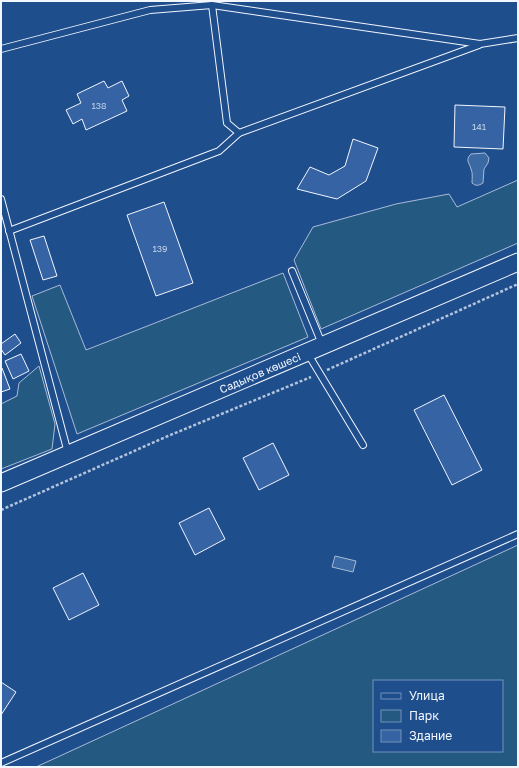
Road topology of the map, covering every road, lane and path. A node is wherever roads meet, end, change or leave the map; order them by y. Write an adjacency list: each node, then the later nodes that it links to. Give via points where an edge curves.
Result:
1 (212, 5): 3 (lane); 4 (lane, via 150,10); 5 (lane, via 227,123)
2 (518, 38): 3 (lane)
3 (480, 44): 5 (lane)
4 (1, 49)
5 (239, 133): 7 (lane, via 220,151)
6 (1, 199): 7 (lane)
7 (9, 231): 14 (lane)
8 (518, 262): 11 (street, Садықов көшесі)
9 (292, 271): 11 (lane)
10 (518, 284): 12 (path)
11 (315, 349): 12 (lane); 14 (street, Садықов көшесі)
12 (320, 373): 13 (lane); 16 (path, via 168,436)
13 (363, 446)
14 (68, 455): 15 (street, Садықов көшесі)
15 (1, 483)
16 (1, 510)
17 (518, 534): 18 (lane)
18 (1, 762)

